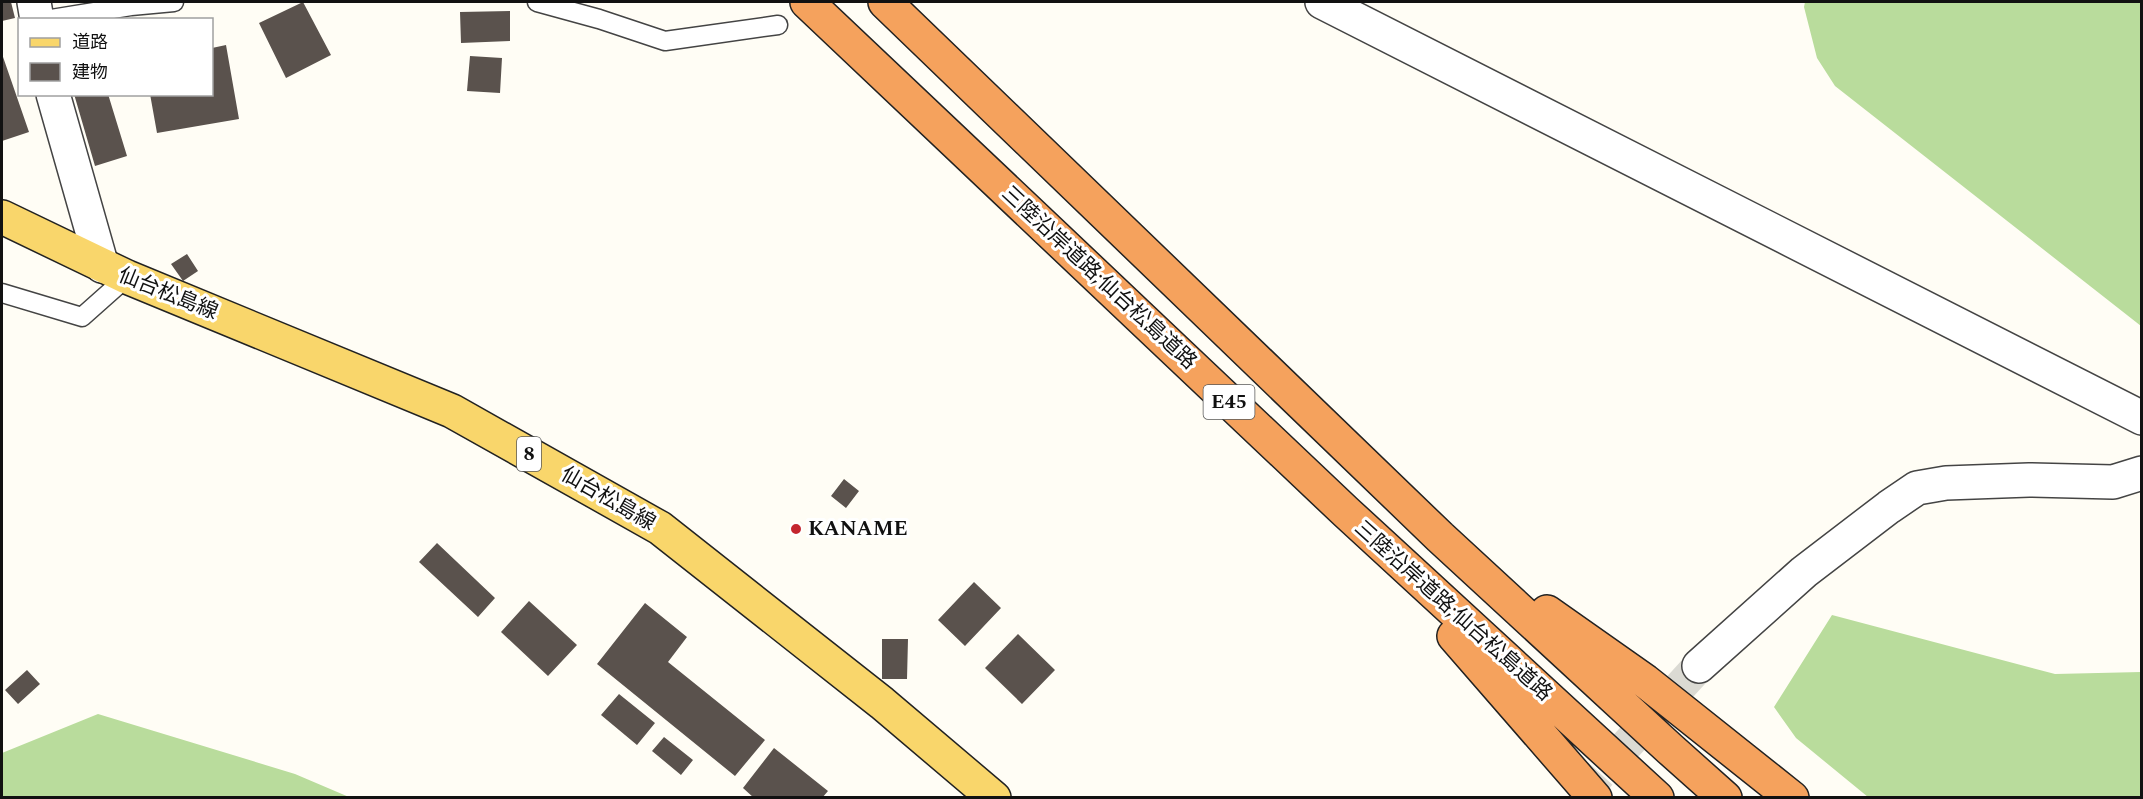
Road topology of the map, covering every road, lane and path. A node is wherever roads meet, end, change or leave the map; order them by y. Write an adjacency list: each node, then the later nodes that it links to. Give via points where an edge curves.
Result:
1 (34, 2): 7 (street)
2 (174, 2): 8 (lane)
3 (537, 2): 9 (lane, via 665,41)
4 (807, 2): 16 (highway, 三陸沿岸道路;仙台松島道路 / E45)
5 (885, 2): 17 (highway, E45)
6 (1322, 2): 14 (street)
7 (37, 18)
8 (57, 18)
9 (778, 25)
10 (54, 96): 12 (street)
11 (2, 217): 12 (main road, 仙台松島線 / 8)
12 (115, 272): 13 (lane, via 82,317); 19 (main road, 仙台松島線 / 8, via 452,411 660,528 882,703)
13 (2, 293)
14 (2142, 418)
15 (2142, 473): 18 (street, via 2113,482 2029,480 1917,488 1804,572)
16 (1346, 512): 20 (highway); 21 (highway, 三陸沿岸道路;仙台松島道路 / E45)
17 (1440, 537): 22 (highway, E45); 23 (highway, via 1645,681)
18 (1700, 666)
19 (994, 798)
20 (1595, 798)
21 (1657, 798)
22 (1725, 798)
23 (1792, 798)

